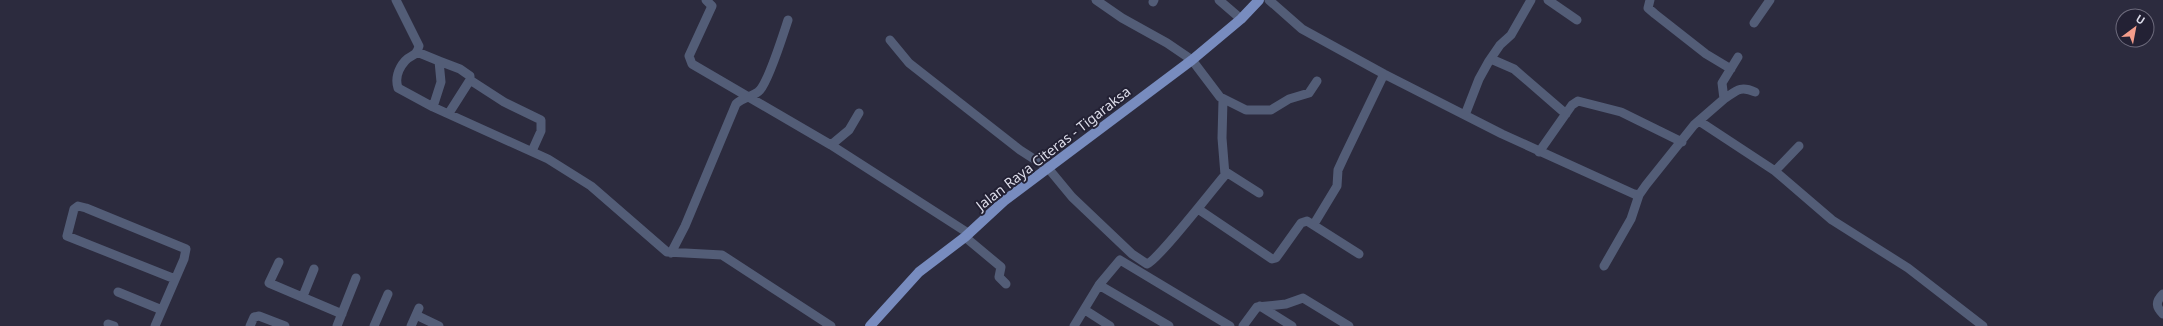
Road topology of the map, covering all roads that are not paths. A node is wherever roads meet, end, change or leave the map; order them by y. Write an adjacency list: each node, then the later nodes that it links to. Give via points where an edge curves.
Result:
1 (396, 0): 16 (street, via 419,46)
2 (706, 0): 26 (street, via 712,4 712,9 689,56 690,61 694,66)
3 (1096, 0): 19 (street)
4 (1219, 0): 11 (street)
5 (1259, 0): 11 (main road, Jalan Raya Citeras - Tigaraksa)
6 (1269, 0): 22 (street, via 1302,29)
7 (1531, 0): 18 (street, via 1511,35 1500,45)
8 (1548, 0): 13 (street)
9 (1650, 0): 21 (street, via 1648,8 1655,14 1706,54)
10 (1770, 0): 14 (street)
11 (1241, 19): 19 (main road, Jalan Raya Citeras - Tigaraksa)
12 (788, 20): 26 (street, via 764,86 754,95)
13 (1577, 20)
14 (1754, 23)
15 (890, 40): 40 (street, via 908,63 1020,150)
16 (417, 52): 20 (street); 29 (street, via 405,61 397,75 396,83 398,88)
17 (1738, 57): 21 (street)
18 (1491, 59): 32 (street, via 1514,69); 33 (street, via 1479,79)
19 (1192, 60): 28 (street); 40 (main road, Jalan Raya Citeras - Tigaraksa)
20 (439, 61): 23 (street, via 468,73); 29 (street, via 441,82)
21 (1731, 68): 27 (street, via 1722,83)
22 (1384, 74): 33 (street); 46 (street, via 1338,170 1337,186)
23 (470, 80): 30 (street); 38 (street, via 504,102 541,120 541,131)
24 (1317, 81): 28 (street, via 1309,93 1289,99 1271,110 1246,110)
25 (1755, 92): 27 (street, via 1741,88)
26 (747, 97): 36 (street); 48 (street, via 736,104 685,226)
27 (1724, 99): 34 (street)
28 (1223, 100): 42 (street, via 1222,138)
29 (433, 107): 30 (street)
30 (449, 112): 38 (street)
31 (859, 113): 36 (street, via 849,130)
32 (1566, 114): 35 (street, via 1578,101 1592,104 1621,112); 39 (street)
33 (1465, 115): 39 (street)
34 (1698, 121): 35 (street); 41 (street)
35 (1682, 142): 44 (street)
36 (831, 146): 47 (street)
37 (1799, 146): 41 (street)
38 (532, 151): 48 (street, via 591,186)
39 (1538, 152): 44 (street)
40 (1048, 168): 45 (street, via 1072,197 1144,263 1150,263); 47 (main road, Jalan Raya Citeras - Tigaraksa, via 1004,201)
41 (1774, 171): 82 (street, via 1832,220 1908,268)
42 (1226, 172): 43 (street); 45 (street)
43 (1259, 193)
44 (1639, 195): 51 (street, via 1631,219)
45 (1198, 209): 46 (street, via 1272,260 1301,223 1307,221)
46 (1314, 224): 49 (street)
47 (967, 235): 55 (street, via 1001,267 999,277); 74 (main road, Jalan Raya Citeras - Tigaraksa, via 919,272)
48 (670, 253): 73 (street, via 722,255)
49 (1359, 254)
50 (279, 262): 60 (street, via 269,283)
51 (1604, 266)
52 (314, 269): 60 (street)
53 (356, 278): 64 (street)
54 (175, 279): 54 (street, via 67,236 75,207 93,210 186,248); 62 (street)
55 (1006, 284)
56 (1099, 285): 63 (street); 77 (street); 78 (street, via 1120,260)
57 (118, 292): 62 (street)
58 (388, 294): 70 (street)
59 (2163, 294): 65 (street, via 2156,303)
60 (303, 296): 64 (street)
61 (1260, 306): 79 (street, via 1251,313); 80 (street); 81 (street, via 1286,304 1303,298)
62 (162, 310): 66 (street)
63 (1085, 310): 75 (street); 76 (street)
64 (342, 314): 69 (street)
65 (2163, 314)
66 (155, 326)
67 (250, 326): 68 (street, via 254,317 259,316)
68 (285, 326)
69 (337, 326)
70 (374, 326)
71 (411, 326): 72 (street, via 417,312)
72 (439, 326)
73 (831, 326)
74 (870, 326)
75 (1074, 326)
76 (1110, 326)
77 (1169, 326)
78 (1230, 326)
79 (1243, 326)
80 (1292, 326)
81 (1349, 326)
82 (1983, 326)

